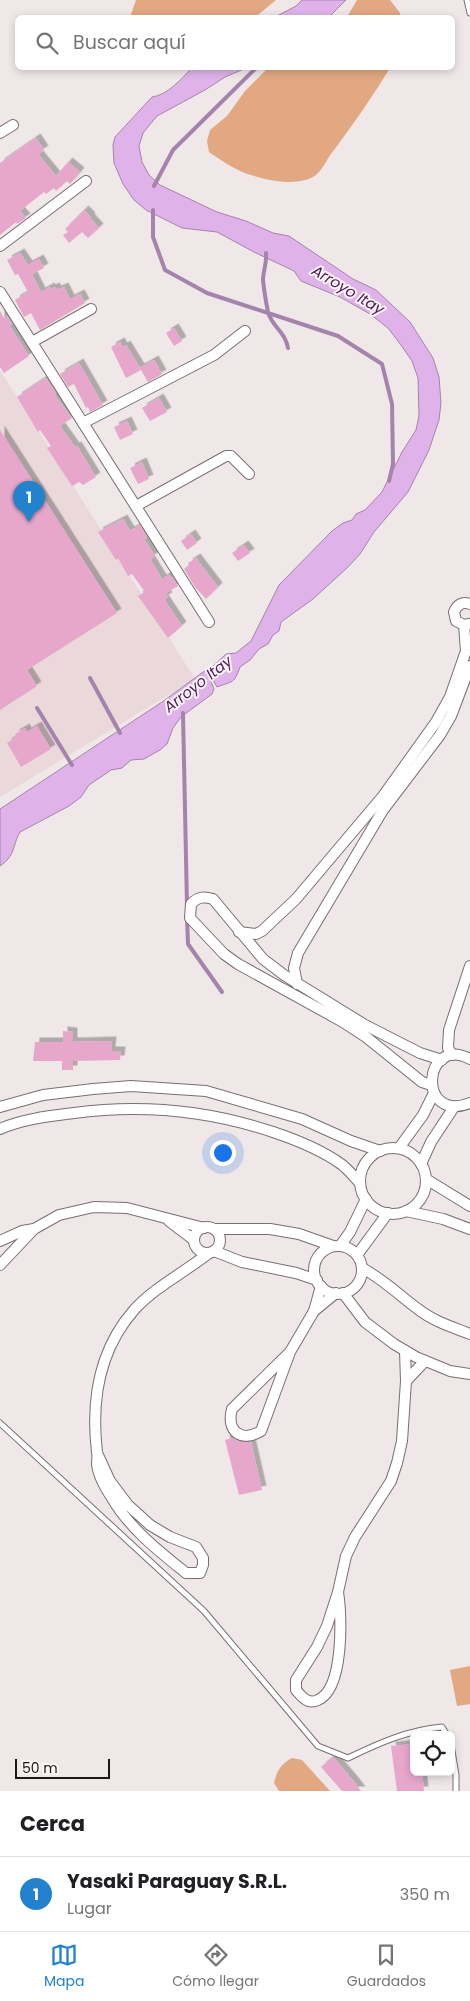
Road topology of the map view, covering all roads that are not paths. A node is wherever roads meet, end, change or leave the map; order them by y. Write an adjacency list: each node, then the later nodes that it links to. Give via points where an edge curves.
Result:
1 (467, 0): 2 (lane)
2 (470, 13)
3 (13, 124): 4 (street)
4 (0, 133)
5 (86, 181): 6 (street)
6 (0, 246)
7 (0, 292): 10 (street)
8 (91, 309): 10 (street)
9 (245, 331): 11 (street, via 214,355)
10 (32, 342): 11 (street)
11 (83, 423): 13 (street)
12 (249, 474): 13 (street, via 231,456 226,456)
13 (136, 506): 15 (street)
14 (470, 604): 16 (street, via 459,604 454,612 456,621)
15 (209, 622)
16 (467, 625): 18 (street, via 466,651 450,697 431,730 383,796 296,899 262,931 256,934)
17 (470, 666): 20 (street, via 451,716 440,735 383,810 298,953 294,968)
18 (239, 932): 20 (street, via 264,959); 24 (street, via 213,899 197,898 191,904 190,918 224,954 252,973 343,1022)
19 (470, 966): 21 (street, via 449,1030 448,1048)
20 (297, 984): 23 (street, via 365,1025 420,1053)
21 (452, 1055): 22 (street); 23 (street)
22 (470, 1059)
23 (442, 1060): 24 (street, via 434,1069)
24 (432, 1089): 27 (street, via 439,1100); 29 (street, via 423,1115)
25 (470, 1104): 27 (street)
26 (0, 1107): 30 (street, via 43,1095 93,1088 131,1086 206,1091 295,1117)
27 (454, 1107): 31 (street)
28 (0, 1130): 33 (street, via 48,1116 95,1110 131,1108 203,1114 295,1140 342,1165)
29 (398, 1148): 30 (street); 31 (street, via 410,1153)
30 (380, 1151): 33 (street, via 367,1161)
31 (421, 1164): 32 (street)
32 (426, 1179): 35 (street); 36 (street, via 419,1201)
33 (360, 1183): 34 (street)
34 (366, 1199): 37 (street, via 376,1209); 44 (street, via 350,1232)
35 (470, 1206)
36 (406, 1211): 37 (street); 41 (street)
37 (388, 1213): 46 (street)
38 (164, 1218): 39 (street); 40 (street, via 127,1208 94,1207 59,1215); 43 (street)
39 (209, 1228): 43 (street, via 196,1233); 44 (street, via 270,1229); 45 (street, via 220,1238 218,1247)
40 (34, 1229): 42 (street); 47 (street)
41 (470, 1229)
42 (0, 1241)
43 (195, 1244): 45 (street, via 204,1253); 49 (street)
44 (336, 1246): 46 (street, via 352,1250); 50 (street, via 326,1249 317,1258 314,1271)
45 (212, 1252): 49 (street); 50 (street, via 296,1273)
46 (357, 1255): 48 (street)
47 (0, 1265)
48 (362, 1268): 51 (street, via 359,1281 350,1290); 53 (street, via 376,1275 419,1310 445,1325)
49 (188, 1270): 60 (street, via 157,1290 116,1334 97,1389 94,1415)
50 (319, 1283): 51 (street, via 330,1292); 52 (street)
51 (340, 1293): 52 (street); 54 (street, via 365,1322)
52 (314, 1311): 55 (street)
53 (470, 1334)
54 (405, 1351): 56 (street); 58 (street)
55 (290, 1352): 55 (street, via 232,1409 229,1418 236,1433 254,1436 261,1431)
56 (425, 1361): 57 (street, via 450,1371); 58 (street)
57 (470, 1374)
58 (406, 1381): 61 (street, via 398,1463 386,1490 349,1550)
59 (0, 1423): 64 (lane, via 204,1611 318,1746 348,1758 379,1742)
60 (98, 1455): 60 (street, via 97,1465 103,1481 133,1526 186,1574 200,1572 203,1558 196,1547 150,1525 128,1505 110,1481)
61 (338, 1592): 61 (street, via 317,1647 296,1680 296,1690 307,1701 315,1702 324,1697 331,1684 340,1649)
62 (417, 1731): 63 (lane, via 442,1727)
63 (444, 1731)
64 (410, 1733)
65 (455, 1768): 66 (lane)
66 (456, 1791)

